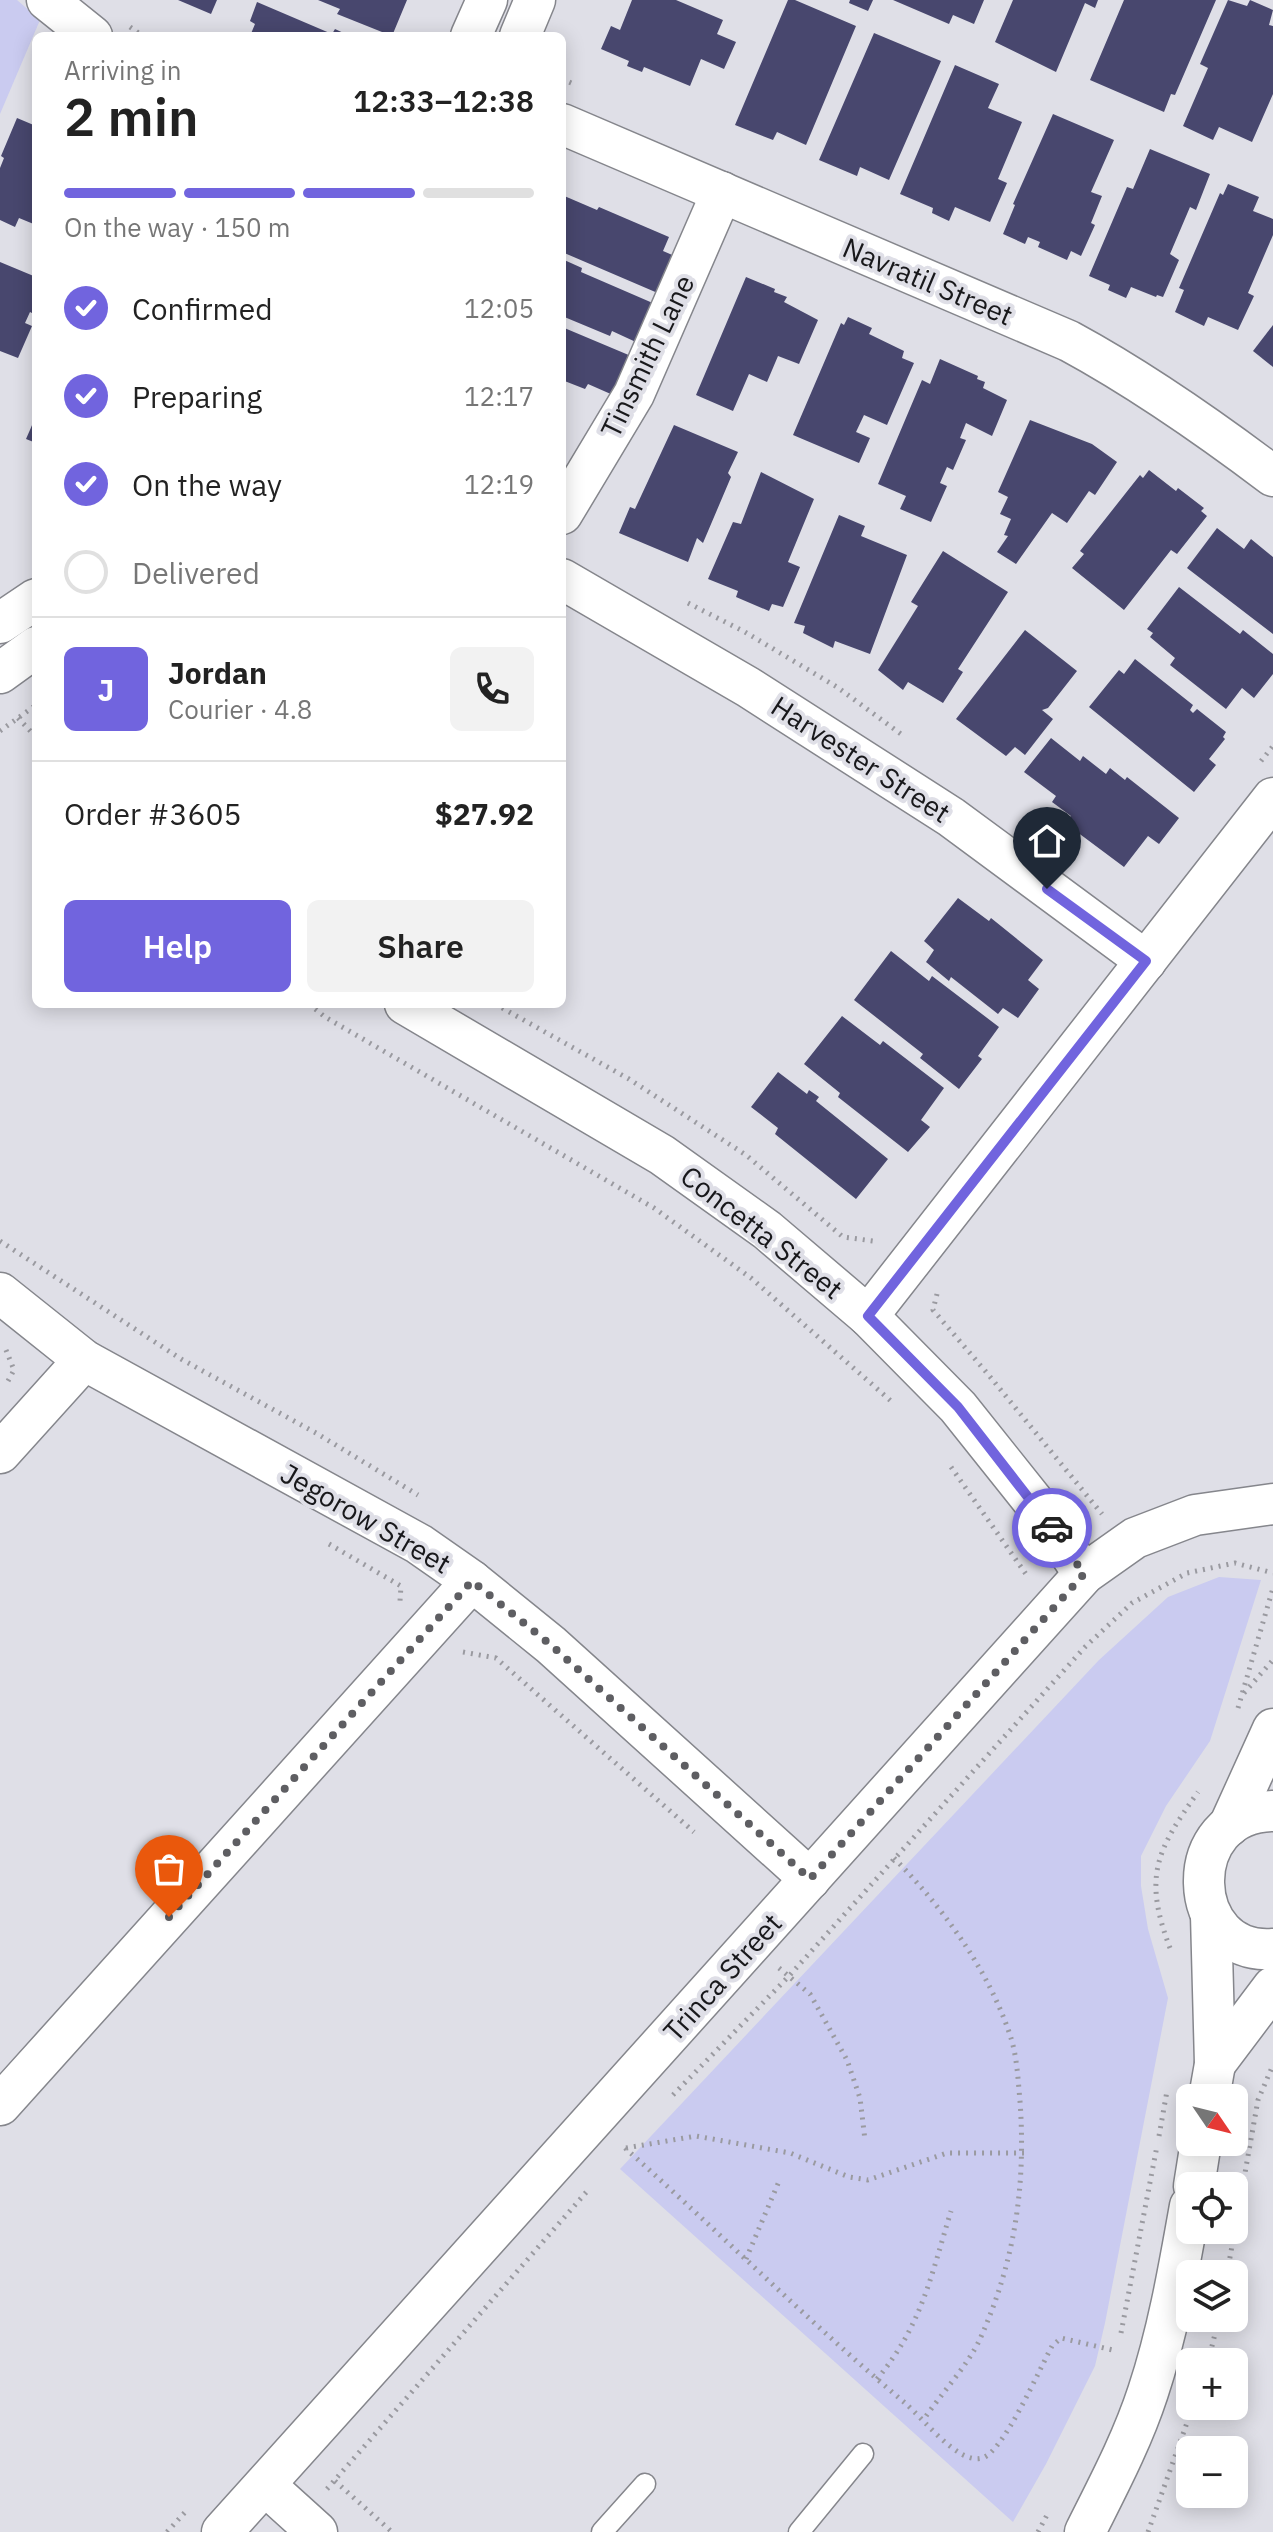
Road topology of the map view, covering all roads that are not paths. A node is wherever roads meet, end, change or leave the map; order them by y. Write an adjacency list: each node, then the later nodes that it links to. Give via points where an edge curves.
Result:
1 (47, 0): 4 (street)
2 (487, 0): 5 (street)
3 (535, 0): 6 (street)
4 (87, 32)
5 (473, 32)
6 (522, 32)
7 (566, 126): 8 (street, Navratil Street)
8 (722, 192): 9 (street, Navratil Street, via 1069,341 1206,426); 10 (street, Tinsmith Lane, via 634,394)
9 (1273, 476)
10 (566, 507)
11 (566, 581): 15 (street, Harvester Street, via 748,687 951,817)
12 (32, 602): 13 (street)
13 (0, 623)
14 (1273, 798): 15 (street)
15 (1146, 961): 18 (street)
16 (412, 1008): 18 (street, Concetta Street, via 662,1155 767,1230)
17 (0, 1293): 19 (street, Jegorow Street)
18 (868, 1316): 22 (street, Concetta Street, via 958,1407)
19 (84, 1360): 20 (street); 23 (street, Jegorow Street, via 419,1544)
20 (0, 1453)
21 (1273, 1504): 22 (street, Trinca Street, via 1195,1515 1135,1538)
22 (1084, 1574): 27 (street, Trinca Street)
23 (472, 1581): 27 (street, Jegorow Street, via 551,1645); 32 (street)
24 (1273, 1729): 26 (street)
25 (1273, 1811): 26 (street, via 1248,1815)
26 (1229, 1826): 28 (street, via 1206,1857 1202,1877)
27 (810, 1879): 36 (street, Trinca Street)
28 (1211, 1915): 29 (street, via 1244,1945); 31 (street)
29 (1273, 1949)
30 (1273, 1987): 31 (street)
31 (1212, 2081)
32 (0, 2105)
33 (1183, 2244): 41 (street, via 1149,2391)
34 (863, 2454): 40 (lane)
35 (645, 2484): 39 (lane)
36 (265, 2485): 37 (street); 38 (street, Trinca Street)
37 (310, 2525)
38 (222, 2532)
39 (602, 2532)
40 (799, 2532)
41 (1085, 2532)

